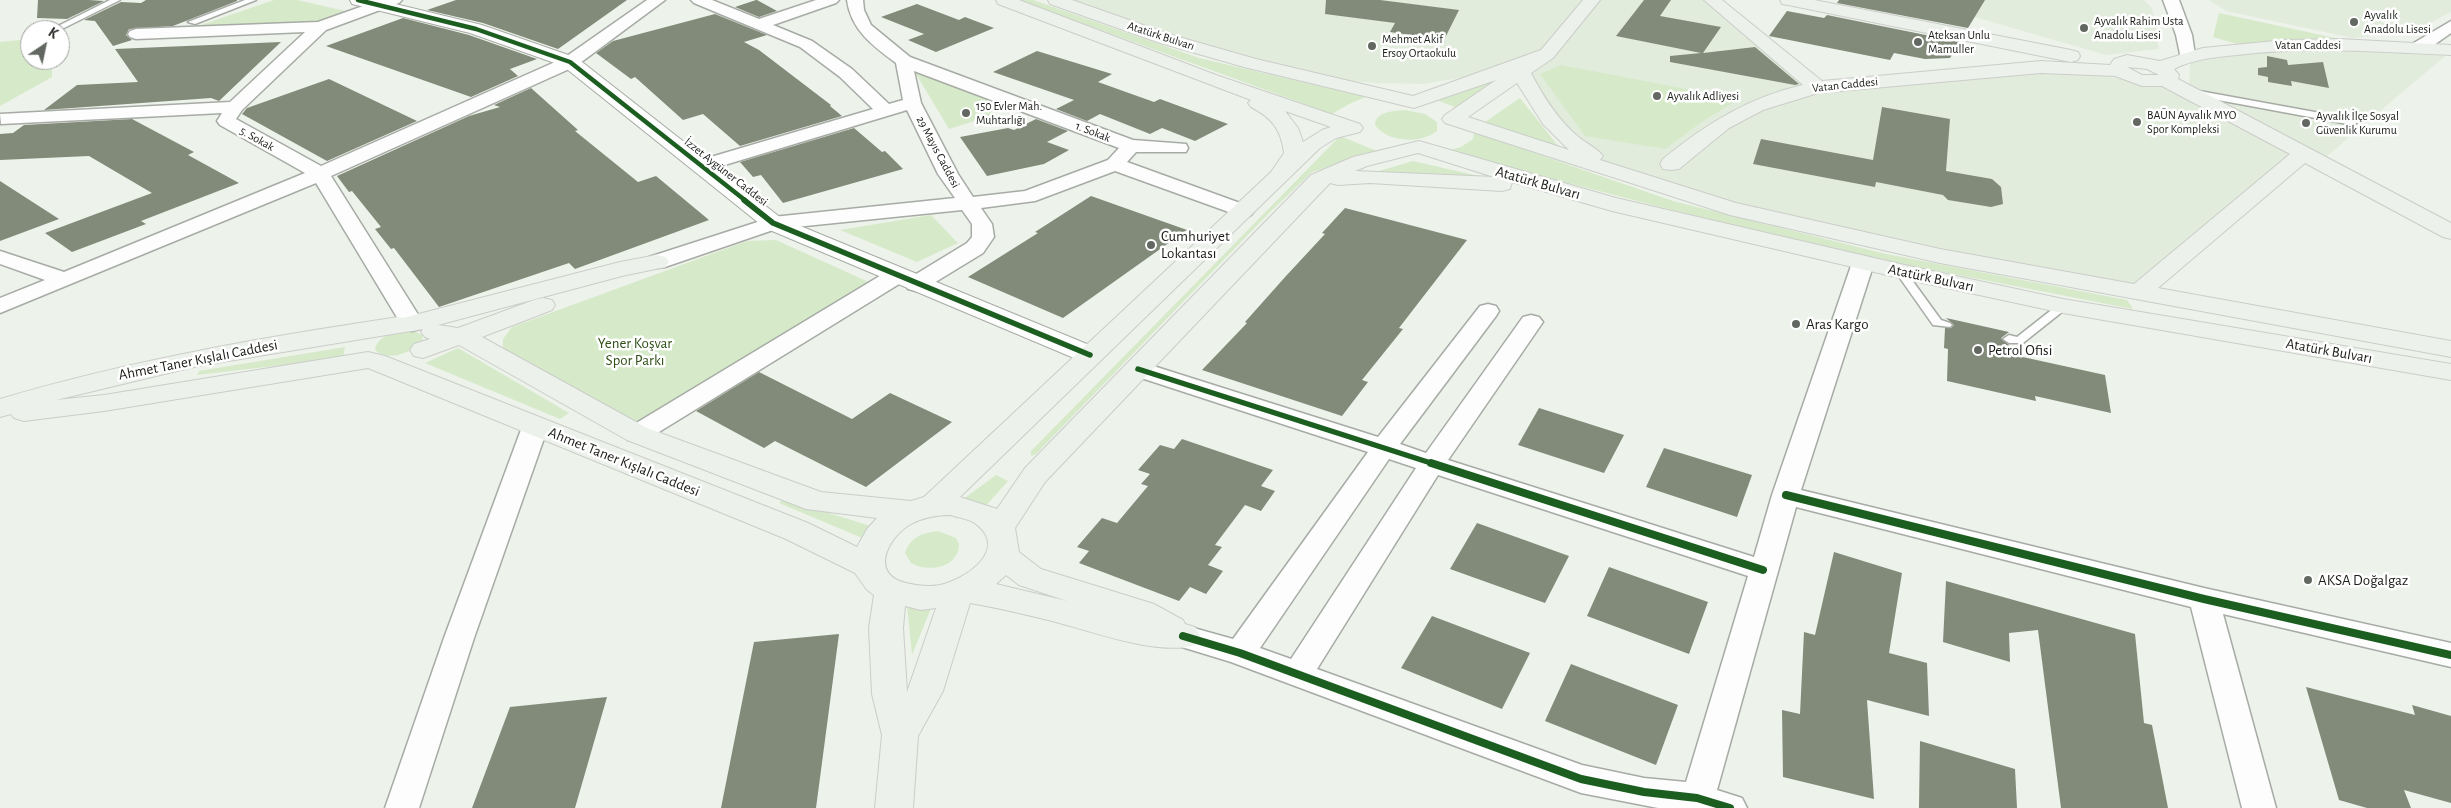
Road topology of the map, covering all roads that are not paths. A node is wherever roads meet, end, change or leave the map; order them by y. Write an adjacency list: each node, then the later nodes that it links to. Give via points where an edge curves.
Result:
1 (116, 0): 15 (lane)
2 (252, 0): 16 (lane)
3 (358, 0): 14 (street, İzzet Aygüner Caddesi)
4 (657, 0): 25 (street)
5 (699, 0): 17 (street)
6 (831, 0): 17 (street)
7 (855, 0): 24 (street, via 858,19 872,36)
8 (1004, 0): 30 (main road, Atatürk Bulvarı)
9 (1056, 0): 29 (main road, Atatürk Bulvarı, via 1166,39)
10 (1592, 0): 27 (main road, via 1547,54)
11 (1712, 0): 31 (main road)
12 (1788, 0): 26 (main road)
13 (2171, 0): 23 (street, via 2184,35)
14 (387, 2): 19 (street, 5. Sokak); 25 (street, İzzet Aygüner Caddesi)
15 (70, 22)
16 (192, 22)
17 (756, 25): 36 (street, via 806,44 846,73)
18 (2451, 26): 21 (street)
19 (320, 27): 20 (street); 35 (street, 5. Sokak)
20 (136, 34)
21 (2418, 48): 22 (main road, Vatan Caddesi); 23 (main road, Vatan Caddesi, via 2263,45)
22 (2451, 50)
23 (2187, 56): 28 (main road, Vatan Caddesi)
24 (904, 61): 34 (street, 29 Mayıs Caddesi); 41 (street, 1. Sokak)
25 (570, 62): 47 (street, İzzet Aygüner Caddesi); 48 (street)
26 (2119, 68): 28 (main road, via 2142,80); 31 (main road, Vatan Caddesi, via 2041,67)
27 (1515, 70): 29 (main road, via 1424,84); 33 (main road); 39 (main road); 49 (main road, via 1539,106 1573,146)
28 (2164, 74): 32 (main road)
29 (1302, 76): 33 (main road, Atatürk Bulvarı)
30 (1209, 79): 37 (main road, Atatürk Bulvarı); 52 (main road, via 1278,113 1293,139 1294,153)
31 (1818, 87): 46 (main road, Vatan Caddesi, via 1764,100 1732,116)
32 (2190, 92): 40 (lane); 44 (main road)
33 (1414, 102): 37 (main road, Atatürk Bulvarı, via 1381,102); 39 (main road, Atatürk Bulvarı, via 1438,108)
34 (912, 103): 36 (street); 53 (street, 29 Mayıs Caddesi)
35 (235, 107): 38 (street); 48 (street, 5. Sokak, via 226,121)
36 (886, 110): 47 (street)
37 (1357, 115): 42 (main road, Atatürk Bulvarı, via 1363,137 1404,148); 52 (main road, via 1313,144)
38 (1, 119)
39 (1452, 119): 42 (main road, Atatürk Bulvarı, via 1455,125 1449,137); 49 (main road, Atatürk Bulvarı)
40 (2353, 122)
41 (1131, 146): 43 (street); 45 (street, 1. Sokak)
42 (1419, 147): 50 (main road, via 1360,161); 51 (main road, Atatürk Bulvarı)
43 (1179, 148)
44 (2303, 154): 56 (main road); 63 (main road)
45 (1116, 164): 53 (street, via 1028,198); 54 (street, 1. Sokak)
46 (1671, 164)
47 (701, 166): 55 (street, İzzet Aygüner Caddesi)
48 (320, 174): 61 (street); 69 (street, 5. Sokak)
49 (1629, 175): 63 (main road, Atatürk Bulvarı, via 1740,210 1940,256)
50 (1319, 180): 51 (main road, via 1426,179); 75 (main road)
51 (1549, 187): 59 (main road, Atatürk Bulvarı)
52 (1267, 189): 54 (main road)
53 (967, 204): 55 (street); 62 (street, 29 Mayıs Caddesi, via 982,224 982,236 975,248)
54 (1244, 211): 73 (main road)
55 (773, 223): 58 (street); 62 (street, İzzet Aygüner Caddesi)
56 (2451, 232)
57 (0, 258): 61 (street)
58 (657, 262): 69 (main road, via 620,269); 70 (main road)
59 (1863, 263): 60 (main road, Atatürk Bulvarı); 83 (street)
60 (1900, 271): 65 (main road, Atatürk Bulvarı); 68 (lane, via 1937,323)
61 (65, 279): 64 (street)
62 (906, 280): 73 (street, İzzet Aygüner Caddesi); 80 (street)
63 (2138, 293): 72 (main road, Atatürk Bulvarı)
64 (0, 306)
65 (2063, 306): 71 (lane, via 2018,341); 76 (main road, Atatürk Bulvarı)
66 (1488, 312): 81 (street)
67 (1530, 322): 82 (street)
68 (1946, 325)
69 (417, 333): 70 (main road, Ahmet Taner Kışlalı Caddesi); 74 (main road, Ahmet Taner Kışlalı Caddesi, via 400,360); 74 (main road, Ahmet Taner Kışlalı Caddesi, via 377,333 360,351 362,357); 77 (main road, Ahmet Taner Kışlalı Caddesi, via 240,350 118,375)
70 (462, 336): 80 (main road, Ahmet Taner Kışlalı Caddesi)
71 (2009, 339)
72 (2451, 349)
73 (1090, 355): 84 (main road)
74 (372, 361): 78 (main road, Ahmet Taner Kışlalı Caddesi, via 104,403); 79 (main road, Ahmet Taner Kışlalı Caddesi)
75 (1138, 370): 81 (street); 85 (main road, via 1035,476)
76 (2451, 372)
77 (0, 408)
78 (0, 413)
79 (535, 427): 86 (main road, Ahmet Taner Kışlalı Caddesi, via 797,531); 97 (street)
80 (637, 434): 84 (main road, Ahmet Taner Kışlalı Caddesi, via 817,502)
81 (1383, 449): 82 (street); 92 (street)
82 (1431, 465): 87 (street); 94 (street)
83 (1786, 495): 87 (street); 90 (street)
84 (922, 508): 85 (main road, via 953,505 973,508 989,516); 86 (main road, via 892,521 878,535 870,550)
85 (1001, 542): 89 (main road, via 993,571); 91 (main road, via 1030,577 1142,613)
86 (869, 566): 88 (main road, via 876,580)
87 (1763, 570): 96 (street)
88 (891, 591): 89 (main road, via 910,598 934,598); 95 (main road, via 886,628 889,684)
89 (962, 592): 91 (main road, via 1016,600 1137,631); 95 (main road, via 926,691)
90 (2204, 599): 93 (street); 100 (street)
91 (1183, 636): 92 (street)
92 (1240, 654): 94 (street)
93 (2451, 655)
94 (1297, 675): 96 (street, via 1582,779)
95 (900, 736): 98 (main road)
96 (1696, 803): 99 (street)
97 (402, 808)
98 (894, 808)
99 (1730, 808)
100 (2259, 808)

